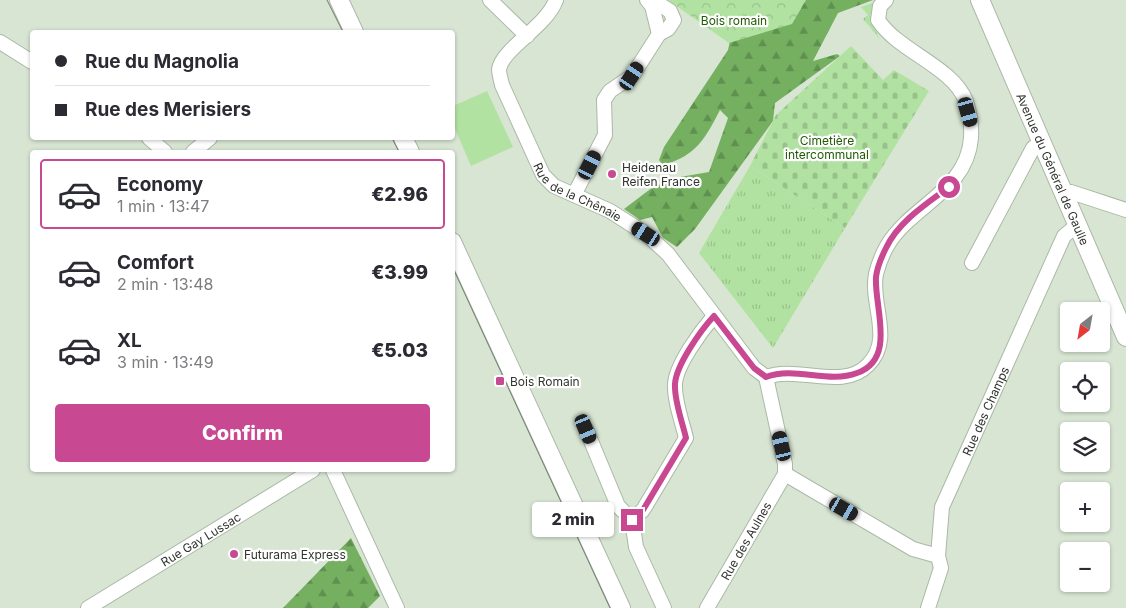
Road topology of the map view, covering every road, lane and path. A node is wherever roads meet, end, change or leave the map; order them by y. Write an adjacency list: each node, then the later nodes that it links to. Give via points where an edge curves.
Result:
1 (339, 0): 8 (main road)
2 (490, 0): 10 (street)
3 (556, 0): 10 (street, Rue de la Chênaie, via 540,25)
4 (647, 0): 9 (street, via 652,6)
5 (653, 0): 9 (street, via 670,11 674,20)
6 (886, 0): 26 (street, via 880,6 878,20 890,36 949,78 965,100 972,124 970,151 960,174 949,187 910,217 887,246 876,275 882,335 879,351 868,365 858,373 839,376 776,373)
7 (980, 0): 15 (main road, Avenue du Général de Gaulle)
8 (353, 30)
9 (659, 34): 19 (street, via 632,76 610,91 604,100 605,135)
10 (527, 36): 19 (street, Rue de la Chênaie, via 506,56 499,69 502,85 544,175 554,186)
11 (0, 42): 12 (street)
12 (30, 61)
13 (151, 140): 16 (street)
14 (208, 140): 17 (street)
15 (1041, 142): 18 (main road, Avenue du Général de Gaulle); 23 (street, via 1033,148)
16 (164, 150)
17 (195, 150)
18 (1063, 193): 20 (street, via 1071,192); 21 (main road, Avenue du Général de Gaulle)
19 (574, 195): 24 (street, Rue de la Chênaie, via 610,211 646,234 668,254)
20 (1126, 210)
21 (1077, 225): 25 (main road, Avenue du Général de Gaulle); 32 (street, Rue des Champs, via 1064,236 942,507)
22 (455, 248): 35 (main road)
23 (972, 263)
24 (714, 316): 26 (street, Rue de la Chênaie, via 754,368); 31 (street, via 676,374 674,386 686,438 643,510)
25 (1126, 337)
26 (766, 377): 30 (street)
27 (586, 429): 31 (street, via 618,506)
28 (310, 472): 33 (street, Rue Gay Lussac)
29 (334, 472): 34 (street)
30 (785, 474): 32 (street, via 913,550); 37 (street, Rue des Aulnes)
31 (632, 520): 36 (street, via 636,548)
32 (938, 556): 38 (street, Rue des Champs, via 941,568)
33 (88, 608)
34 (397, 608)
35 (621, 608)
36 (664, 608)
37 (707, 608)
38 (928, 608)

